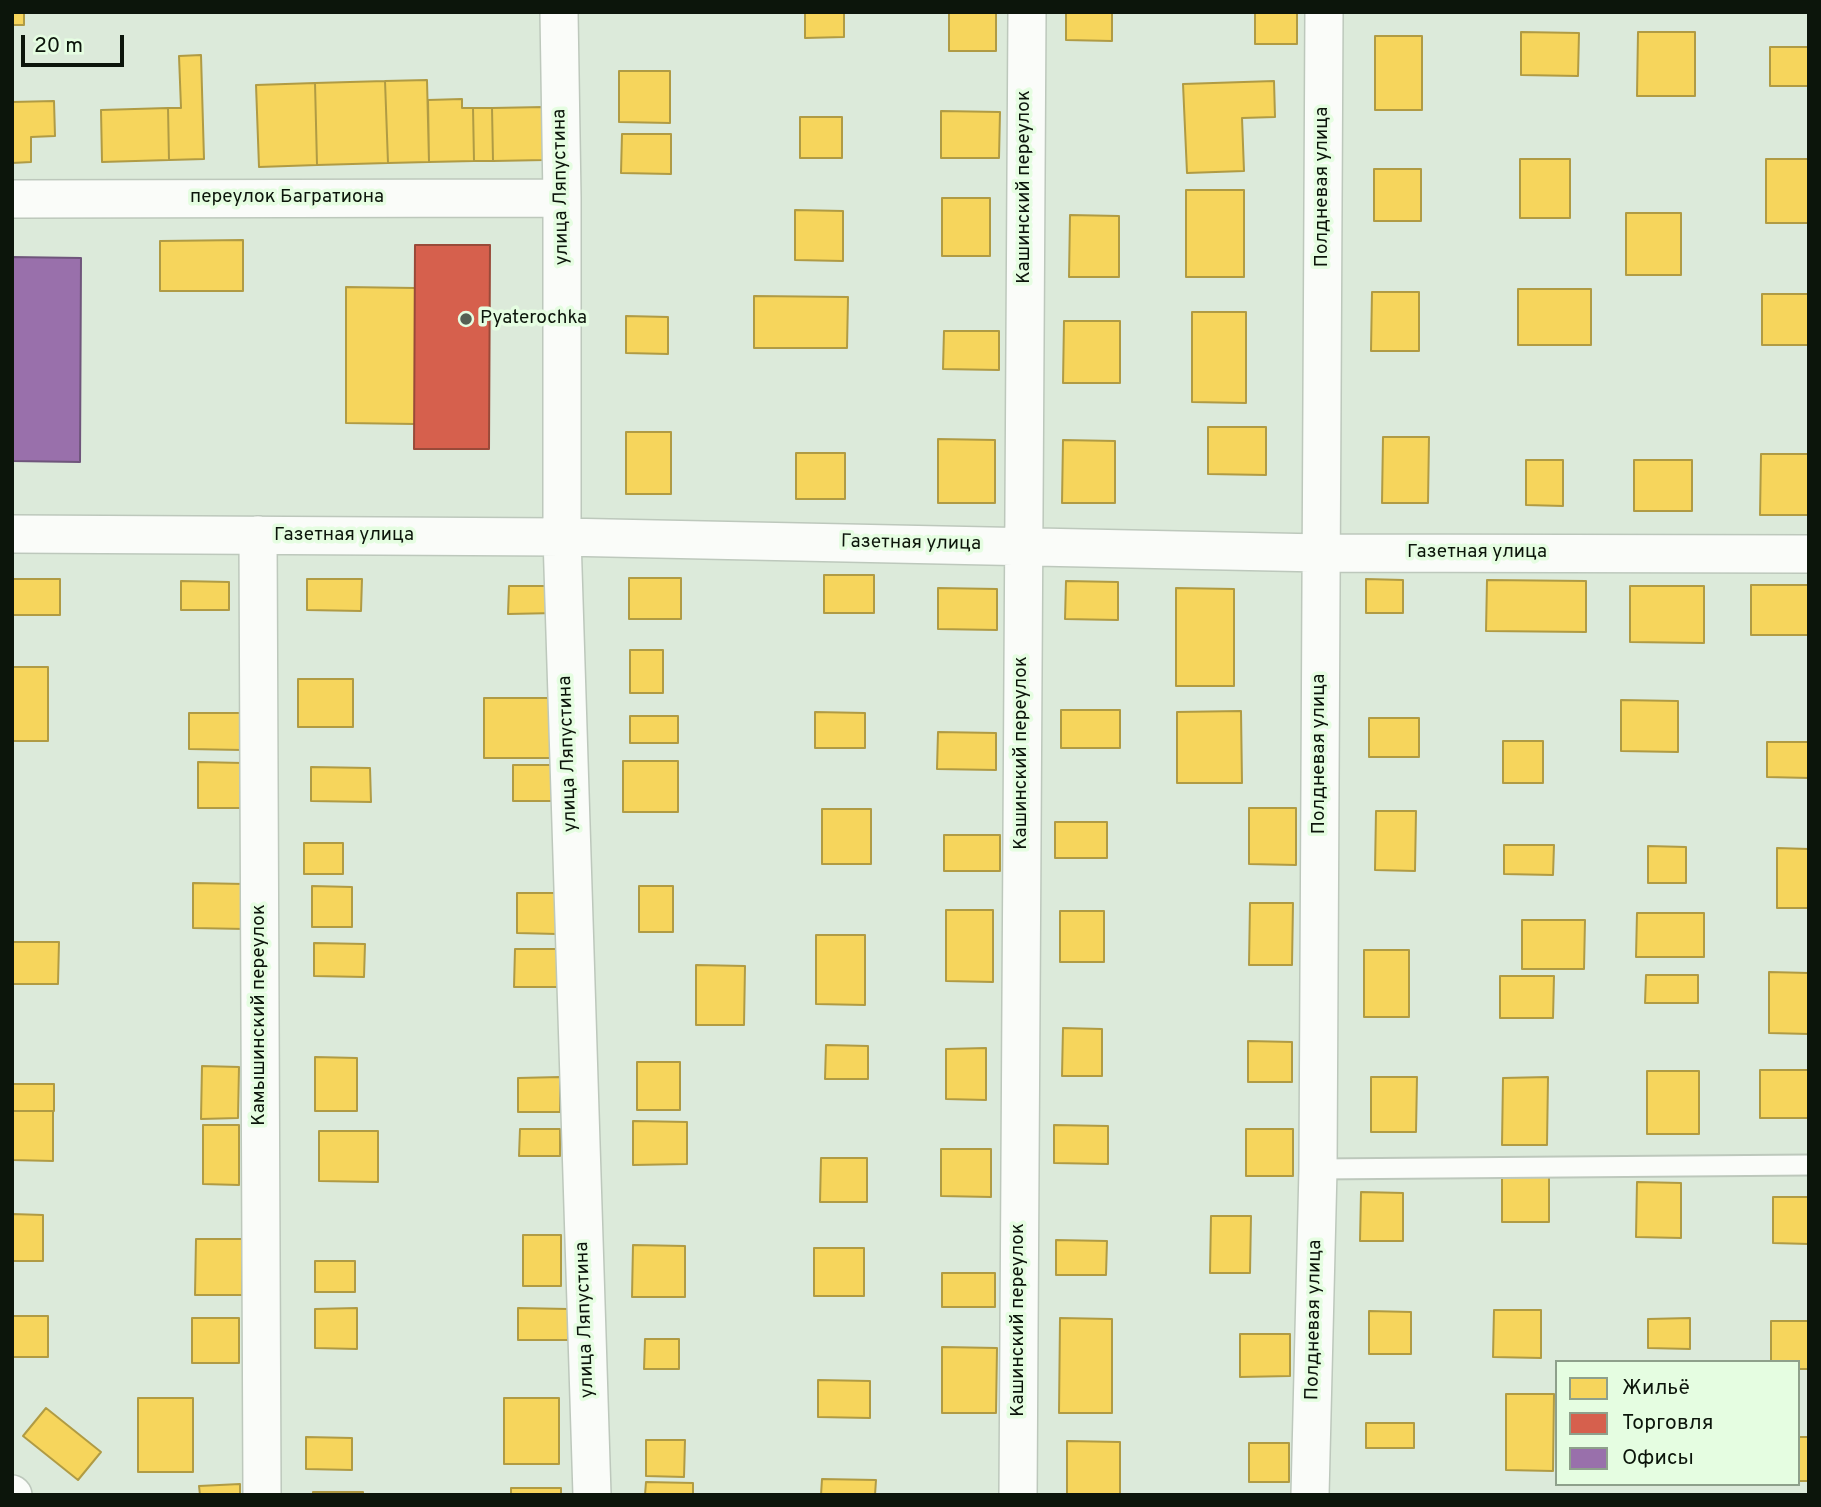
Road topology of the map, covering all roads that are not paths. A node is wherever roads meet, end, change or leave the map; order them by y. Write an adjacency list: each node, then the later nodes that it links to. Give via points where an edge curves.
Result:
1 (559, 12): 4 (street, улица Ляпустина)
2 (1027, 12): 9 (street, Кашинский переулок)
3 (1324, 12): 10 (street, Полдневая улица)
4 (562, 198): 5 (street, переулок Багратиона); 8 (street, улица Ляпустина)
5 (12, 199)
6 (12, 534): 7 (street, Газетная улица)
7 (258, 535): 8 (street, Газетная улица); 14 (street, Камышинский переулок)
8 (562, 537): 9 (street, Газетная улица); 15 (street, улица Ляпустина)
9 (1023, 547): 10 (street, Газетная улица); 16 (street, Кашинский переулок)
10 (1321, 553): 11 (street, Газетная улица); 13 (street, Полдневая улица)
11 (1809, 554)
12 (1809, 1165): 13 (lane)
13 (1318, 1169): 17 (street, Полдневая улица)
14 (262, 1495)
15 (592, 1495)
16 (1018, 1495)
17 (1311, 1495)

